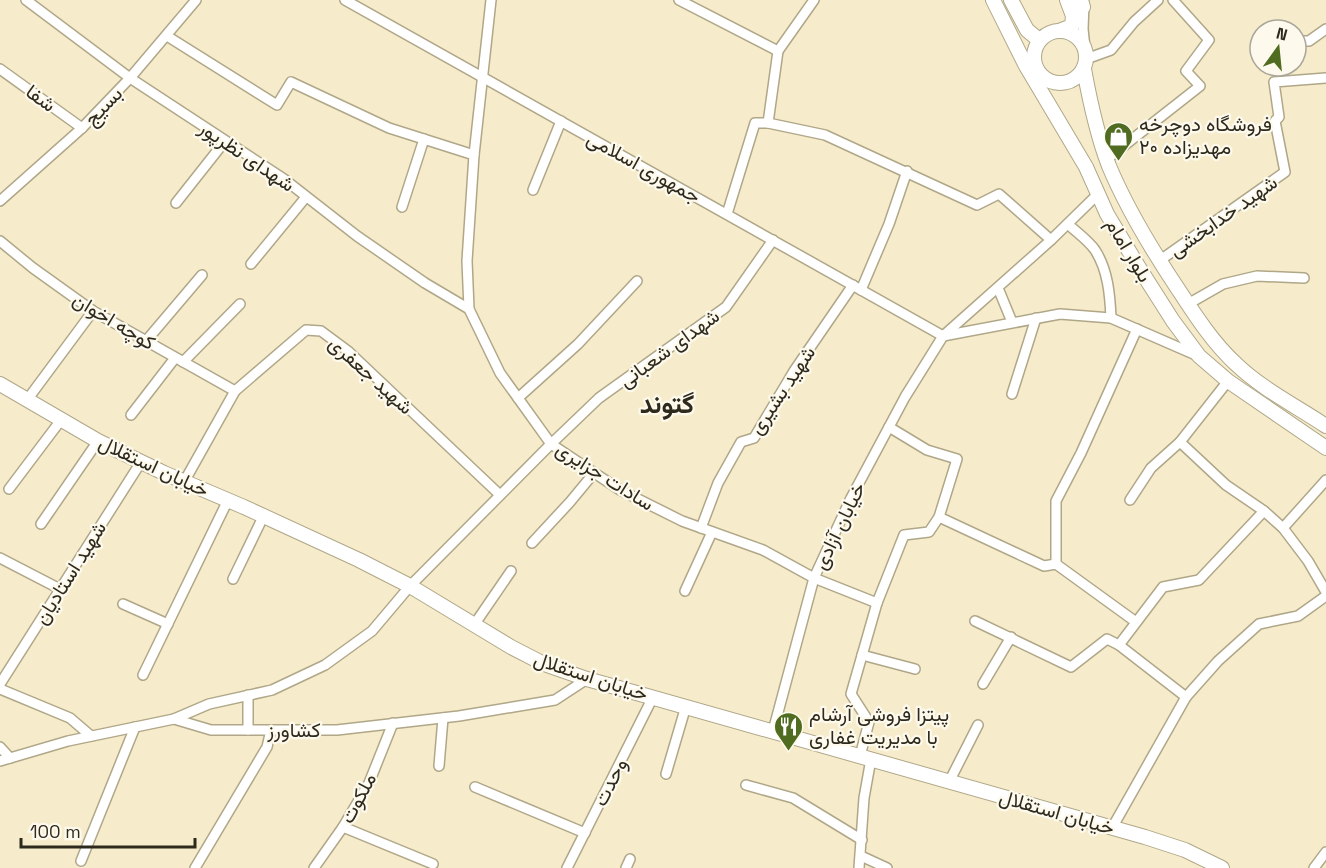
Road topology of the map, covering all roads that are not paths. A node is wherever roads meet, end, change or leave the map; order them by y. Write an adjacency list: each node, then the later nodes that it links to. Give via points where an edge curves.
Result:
1 (26, 0): 24 (street, شهدای نظرپور)
2 (196, 0): 15 (street, بسیج)
3 (345, 0): 23 (street, جمهوری اسلامی)
4 (491, 0): 23 (street, سادات جزایری)
5 (679, 0): 19 (street)
6 (814, 0): 19 (street)
7 (993, 0): 18 (street, بلوار امام)
8 (1011, 0): 16 (street, via 1027,30)
9 (1067, 0): 14 (street, via 1073,16 1071,26)
10 (1158, 0): 20 (street, via 1111,50)
11 (1173, 0): 33 (street, via 1209,40 1186,71 1200,86)
12 (1083, 2): 20 (street)
13 (1326, 29): 17 (street)
14 (1059, 31): 16 (street); 20 (street, via 1079,39)
15 (167, 36): 24 (street, بسیج); 30 (street, via 277,105 291,82 389,128)
16 (1039, 40): 21 (street)
17 (1308, 41)
18 (1017, 49): 21 (street); 26 (street, بلوار امام)
19 (778, 51): 28 (street)
20 (1085, 59): 21 (street, via 1077,78 1067,82 1046,80); 33 (street, بلوار امام, via 1093,116)
21 (1036, 67): 26 (street)
22 (0, 69): 29 (street, شفا)
23 (484, 77): 27 (street, جمهوری اسلامی); 32 (street, سادات جزایری)
24 (130, 78): 29 (street, بسیج); 31 (street, شهدای نظرپور)
25 (1326, 78): 46 (street, شهید خدابخشی, via 1274,82 1279,117 1275,121 1285,172)
26 (1053, 111): 36 (street, بلوار امام)
27 (561, 120): 35 (street); 41 (street, جمهوری اسلامی)
28 (768, 123): 34 (street, via 825,135); 41 (street, via 755,123)
29 (82, 128): 38 (street, بسیج)
30 (424, 139): 32 (street); 40 (street)
31 (225, 141): 37 (street, شهدای نظرپور); 39 (street)
32 (474, 155): 55 (street, سادات جزایری, via 467,261)
33 (1107, 159): 46 (street, بلوار امام, via 1128,207)
34 (907, 171): 44 (street, via 977,205 999,194); 51 (street, شهید بشیری, via 889,224)
35 (533, 190)
36 (1098, 194): 42 (street); 63 (street, بلوار امام, via 1138,266)
37 (306, 197): 47 (street); 55 (street, شهدای نظرپور, via 425,284)
38 (0, 201)
39 (176, 203)
40 (402, 207)
41 (727, 214): 43 (street, جمهوری اسلامی)
42 (1068, 224): 44 (street); 58 (street, via 1094,250 1104,270)
43 (773, 240): 51 (street, جمهوری اسلامی); 77 (street, شهدای شعبانی, via 726,306 599,399)
44 (1051, 240): 52 (street)
45 (0, 241): 56 (street, کوچه اخوان)
46 (1159, 261): 54 (street, بلوار امام)
47 (251, 264)
48 (202, 275): 62 (street)
49 (1304, 279): 54 (street, via 1257,276 1223,284)
50 (637, 281): 69 (street, via 578,344)
51 (857, 287): 61 (street, جمهوری اسلامی); 91 (street, شهید بشیری, via 794,371 754,438 741,442 718,483)
52 (998, 288): 59 (street); 61 (street)
53 (240, 304): 64 (street)
54 (1188, 304): 73 (street, بلوار امام, via 1237,365)
55 (469, 309): 69 (street, سادات جزایری, via 500,373)
56 (93, 311): 62 (street, کوچه اخوان); 70 (street)
57 (1036, 318): 58 (street, via 1060,314); 59 (street); 68 (street)
58 (1111, 318): 60 (street)
59 (1012, 322): 61 (street)
60 (1137, 329): 63 (street); 96 (street, via 1056,501)
61 (943, 336): 74 (street, خیابان آزادی)
62 (146, 341): 64 (street, کوچه اخوان)
63 (1199, 356): 65 (street, بلوار امام)
64 (179, 360): 67 (street, کوچه اخوان); 71 (street)
65 (1228, 381): 76 (street); 78 (street, بلوار امام)
66 (0, 384): 70 (street, خیابان استقلال)
67 (235, 391): 82 (street); 84 (street, شهید جعفری, via 306,330 321,332 348,351)
68 (1012, 394)
69 (518, 398): 77 (street, سادات جزایری)
70 (27, 400): 72 (street, خیابان استقلال)
71 (131, 415)
72 (61, 420): 75 (street, خیابان استقلال); 83 (street)
73 (1326, 426)
74 (889, 427): 89 (street, via 927,450 957,459); 98 (street, خیابان آزادی)
75 (98, 441): 79 (street, خیابان استقلال); 90 (street)
76 (1180, 442): 86 (street, via 1151,468); 87 (street, via 1226,485)
77 (551, 444): 80 (street, سادات جزایری); 84 (street, شهدای شعبانی)
78 (1326, 448)
79 (141, 462): 82 (street, خیابان استقلال); 101 (street, شهید استادیان)
80 (594, 473): 91 (street, سادات جزایری, via 620,490); 94 (street)
81 (1326, 480): 92 (street)
82 (184, 482): 85 (street, خیابان استقلال)
83 (9, 489)
84 (500, 495): 100 (street, شهدای شعبانی)
85 (228, 500): 88 (street, خیابان استقلال); 108 (street)
86 (1131, 500)
87 (1264, 511): 92 (street); 107 (street, via 1199,580 1163,587)
88 (262, 517): 99 (street); 100 (street, خیابان استقلال)
89 (939, 517): 96 (street, via 1044,566); 104 (street, via 929,532 904,535)
90 (41, 524)
91 (701, 528): 93 (street, سادات جزایری)
92 (1282, 528): 103 (street, via 1308,561)
93 (712, 532): 98 (street, سادات جزایری, via 764,550); 102 (street)
94 (532, 543)
95 (0, 558): 101 (street)
96 (1056, 564): 107 (street)
97 (511, 571): 109 (street)
98 (813, 578): 104 (street, سادات جزایری); 129 (street, خیابان آزادی)
99 (233, 579)
100 (410, 586): 109 (street, خیابان استقلال); 118 (street, via 372,632 325,665 272,690)
101 (60, 590): 117 (street, شهید استادیان)
102 (685, 591)
103 (1326, 594): 120 (street, via 1298,615 1259,624)
104 (877, 603): 112 (street)
105 (123, 604): 108 (street)
106 (975, 621): 110 (street)
107 (1136, 621): 111 (street)
108 (168, 624): 114 (street)
109 (474, 625): 115 (street, خیابان استقلال, via 544,664)
110 (1011, 637): 111 (street, via 1071,667 1107,639); 116 (street)
111 (1119, 645): 120 (street)
112 (862, 655): 113 (street); 133 (street, via 850,694 869,722)
113 (915, 669)
114 (143, 675)
115 (587, 679): 119 (street, خیابان استقلال); 122 (street, کشاورز, via 555,700)
116 (983, 684)
117 (0, 687): 130 (street, via 70,718)
118 (248, 696): 123 (street, via 209,704); 127 (street)
119 (652, 697): 121 (street, خیابان استقلال); 142 (street, وحدت)
120 (1186, 697): 141 (street)
121 (686, 706): 129 (street, خیابان استقلال); 136 (street)
122 (443, 718): 124 (street, کشاورز); 135 (street)
123 (174, 719): 126 (street, کشاورز); 127 (street, کشاورز, via 211,730)
124 (393, 723): 128 (street, کشاورز, via 337,730); 140 (street, ملکوت, via 369,783)
125 (978, 725): 137 (street)
126 (135, 727): 130 (street, کشاورز); 147 (street)
127 (248, 730): 128 (street, کشاورز)
128 (271, 730): 149 (street, via 267,747)
129 (773, 731): 133 (street, خیابان استقلال)
130 (91, 736): 132 (street, کشاورز)
131 (0, 747): 132 (street)
132 (10, 758): 134 (street, کشاورز)
133 (865, 758): 137 (street, خیابان استقلال); 143 (street)
134 (0, 761)
135 (439, 766)
136 (666, 774)
137 (949, 782): 141 (street, خیابان استقلال)
138 (746, 785): 143 (street, via 793,798)
139 (475, 787): 142 (street)
140 (343, 827): 148 (street); 150 (street, ملکوت)
141 (1112, 828): 155 (street, خیابان استقلال, via 1185,850)
142 (585, 833): 151 (street, وحدت)
143 (862, 840): 145 (street)
144 (1326, 852): 156 (street)
145 (861, 856): 153 (street); 154 (street)
146 (630, 859): 152 (street)
147 (81, 861)
148 (433, 864)
149 (195, 868)
150 (314, 868)
151 (567, 868)
152 (626, 868)
153 (860, 868)
154 (886, 868)
155 (1222, 868)
156 (1314, 868)

